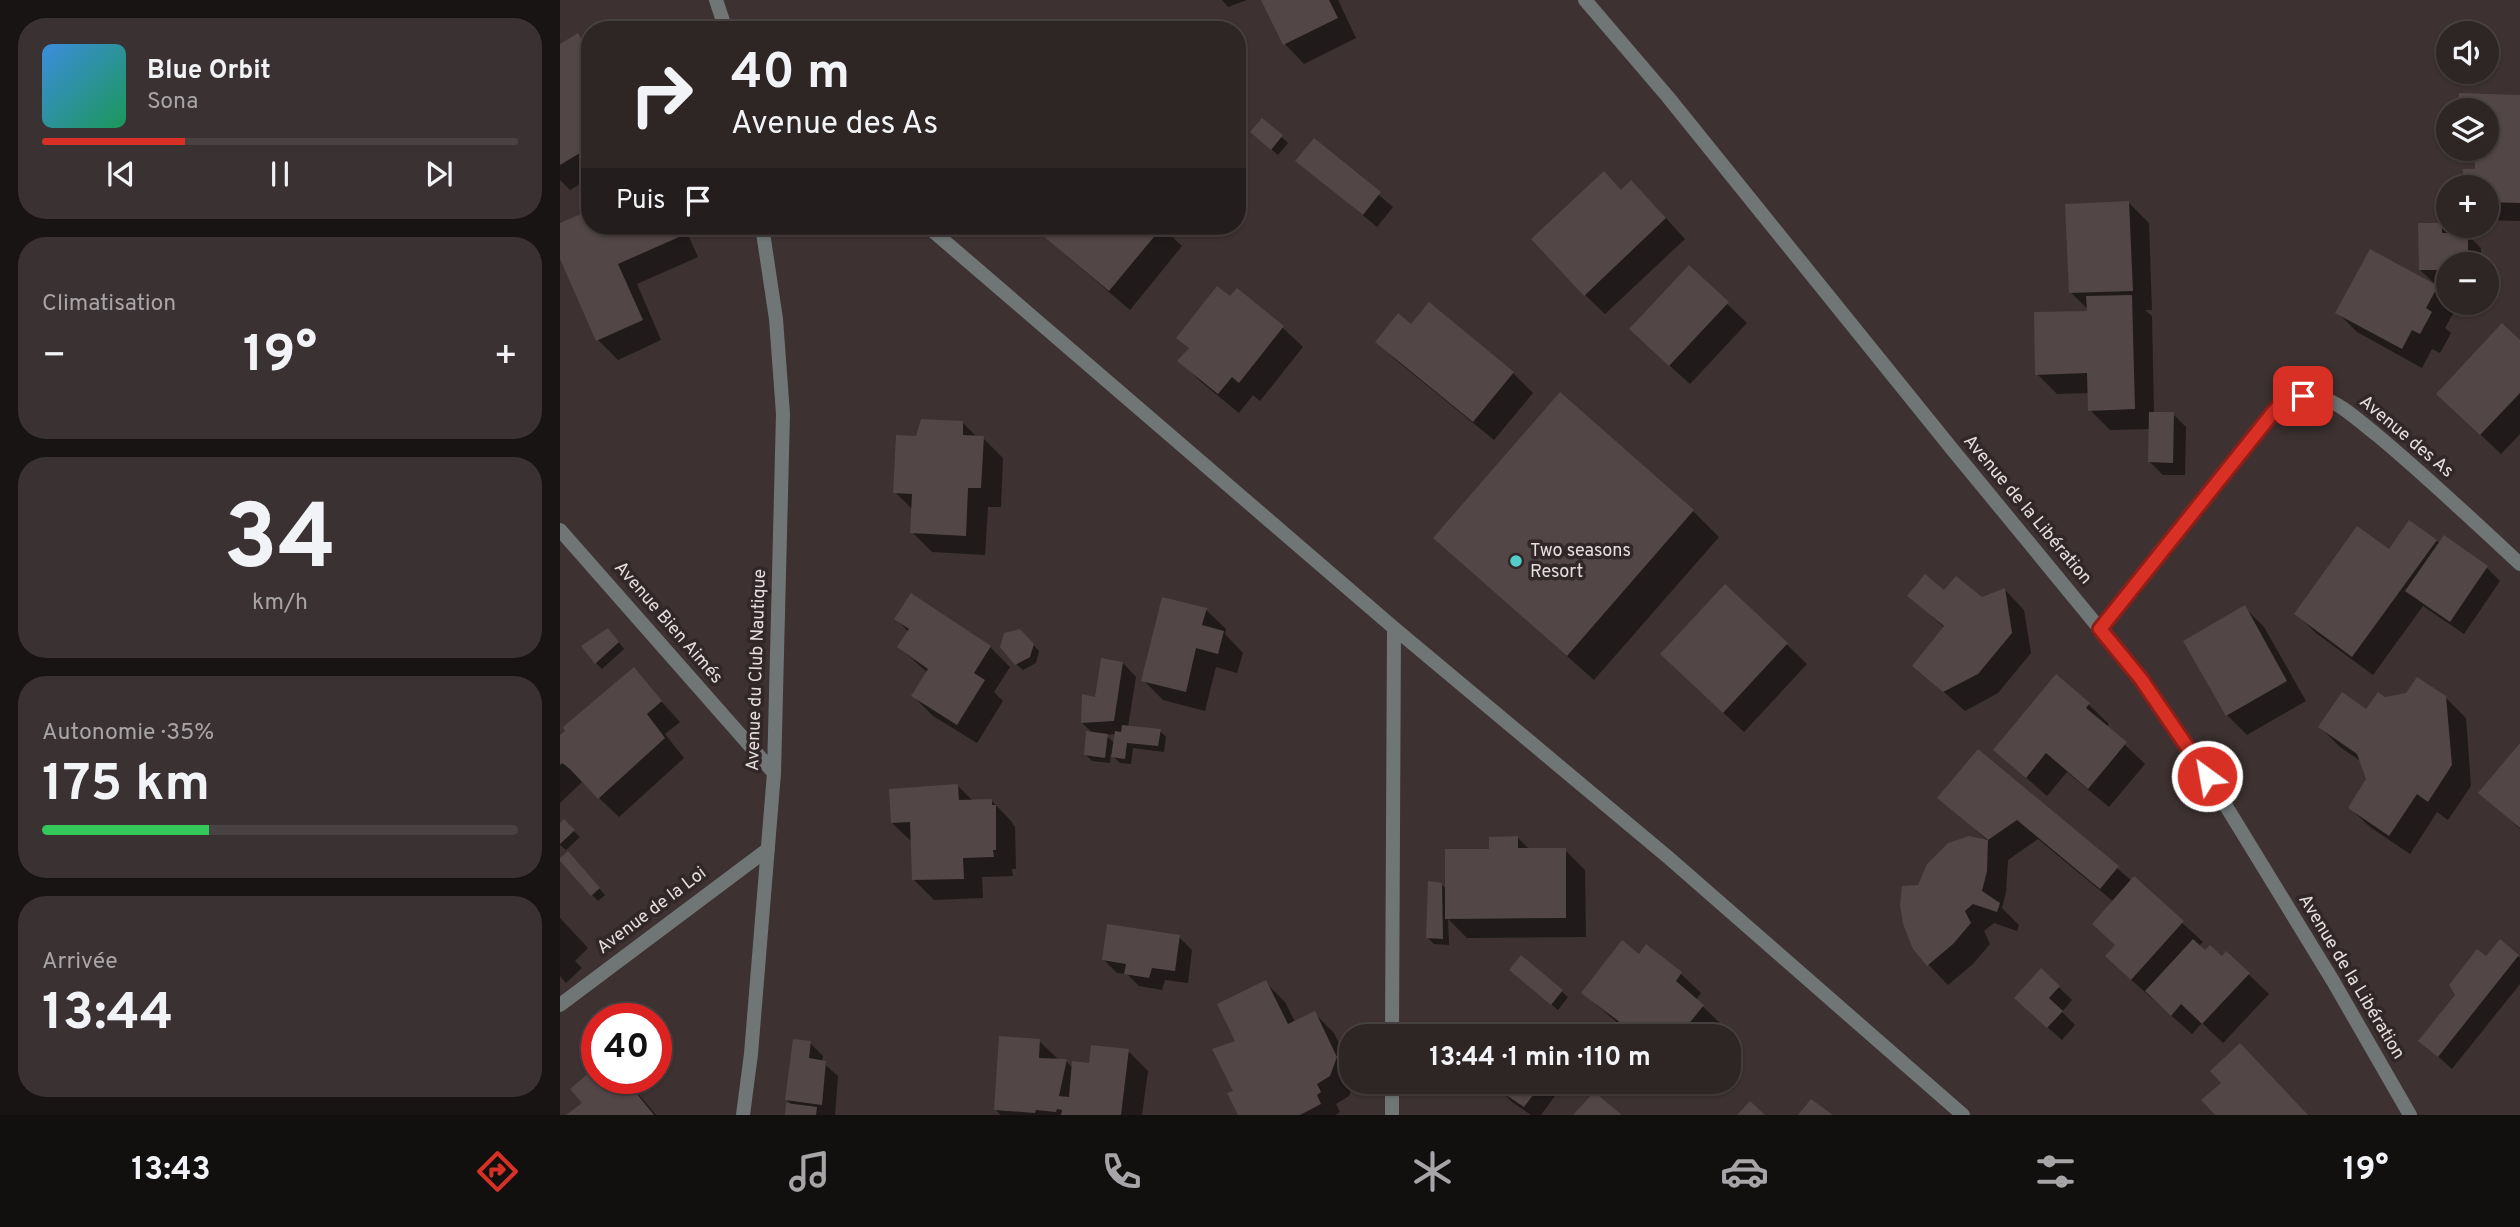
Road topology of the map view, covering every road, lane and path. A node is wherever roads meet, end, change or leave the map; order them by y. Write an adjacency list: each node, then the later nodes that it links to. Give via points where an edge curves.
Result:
1 (716, 0): 3 (street)
2 (1585, 0): 9 (street, Avenue de la Libération)
3 (723, 21)
4 (763, 235): 10 (street, Avenue du Club Nautique, via 783,414)
5 (937, 235): 8 (street)
6 (560, 530): 10 (street, Avenue Bien Aimés)
7 (2520, 564): 9 (street, Avenue des As, via 2365,426 2329,401 2303,396 2283,402 2275,410)
8 (1394, 628): 13 (street); 17 (street, via 1669,858)
9 (2100, 629): 18 (street, Avenue de la Libération, via 2196,757)
10 (774, 774): 11 (street, Avenue du Club Nautique)
11 (768, 849): 12 (street, Avenue de la Loi); 15 (street, Avenue du Club Nautique)
12 (560, 1005)
13 (1392, 1024)
14 (1392, 1094): 16 (street)
15 (743, 1115)
16 (1392, 1115)
17 (1963, 1115)
18 (2410, 1115)

